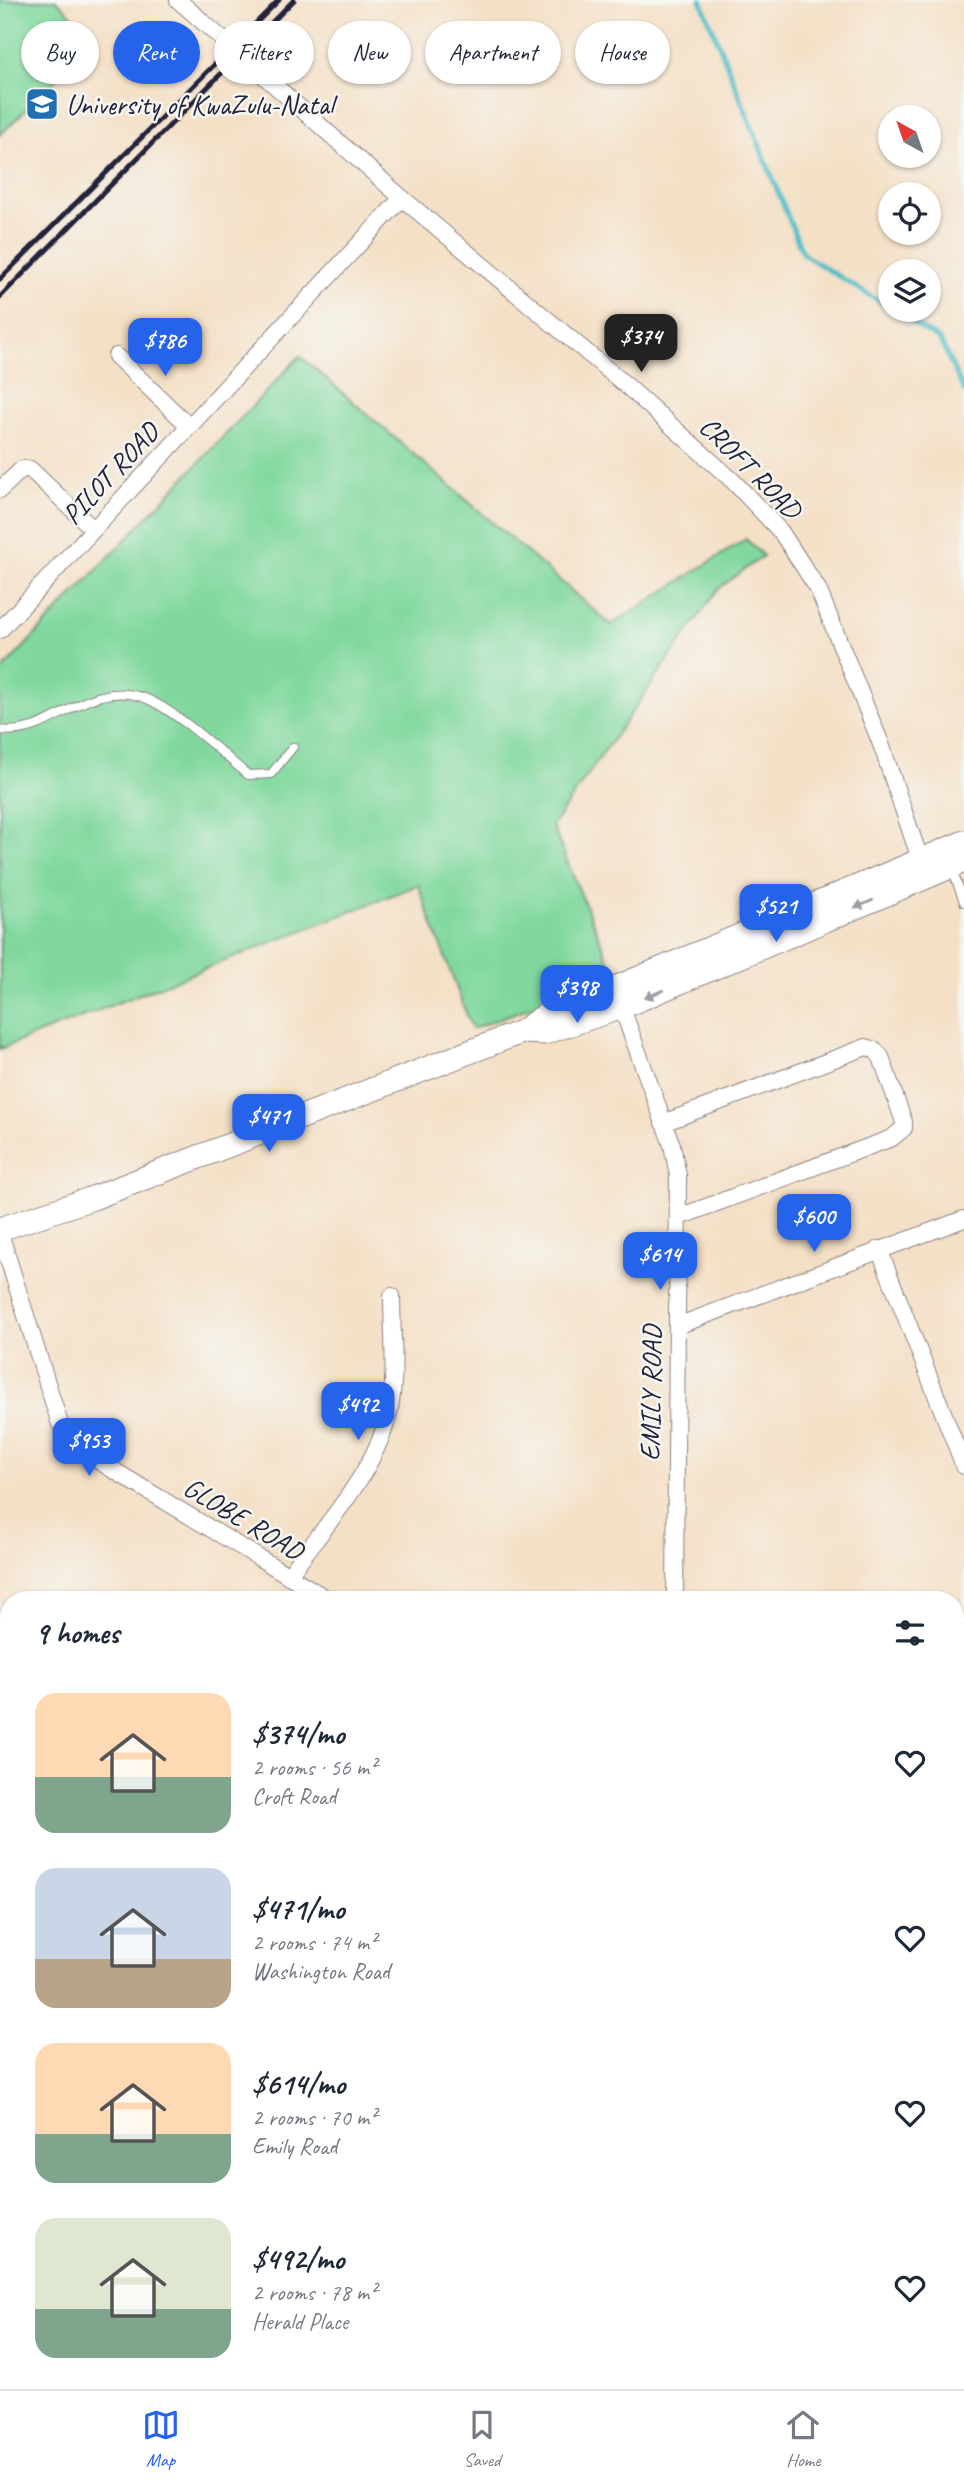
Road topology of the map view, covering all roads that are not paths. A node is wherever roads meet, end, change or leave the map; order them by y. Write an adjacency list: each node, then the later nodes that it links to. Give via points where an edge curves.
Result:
1 (178, 0): 2 (street, CROFT ROAD)
2 (402, 198): 4 (street, PILOT ROAD); 12 (street, CROFT ROAD, via 627,386 733,481 781,532 818,589 881,744)
3 (116, 356): 4 (street)
4 (189, 426): 6 (street, PILOT ROAD)
5 (0, 490): 6 (street, via 22,469 30,468)
6 (93, 529): 7 (street, PILOT ROAD)
7 (0, 629)
8 (0, 730): 9 (lane, via 18,732 107,694 140,696 183,722 248,775 271,774)
9 (293, 747)
10 (964, 842): 12 (main road)
11 (958, 864): 12 (main road); 13 (lane)
12 (923, 869): 14 (main road)
13 (964, 902)
14 (619, 998): 15 (street, EMILY ROAD); 18 (main road, via 550,1012 521,1032)
15 (663, 1123): 16 (street, EMILY ROAD, via 676,1158); 16 (street, via 866,1047 881,1057 904,1122 892,1138)
16 (679, 1217): 21 (street, EMILY ROAD)
17 (964, 1219): 19 (street)
18 (0, 1231): 23 (street, GLOBE ROAD, via 60,1424 70,1441)
19 (879, 1248): 21 (street); 22 (street)
20 (392, 1296): 23 (street, via 389,1411 381,1440 355,1485)
21 (677, 1326): 25 (street, EMILY ROAD)
22 (964, 1466)
23 (288, 1576): 24 (street, GLOBE ROAD)
24 (314, 1591)
25 (675, 1591)

